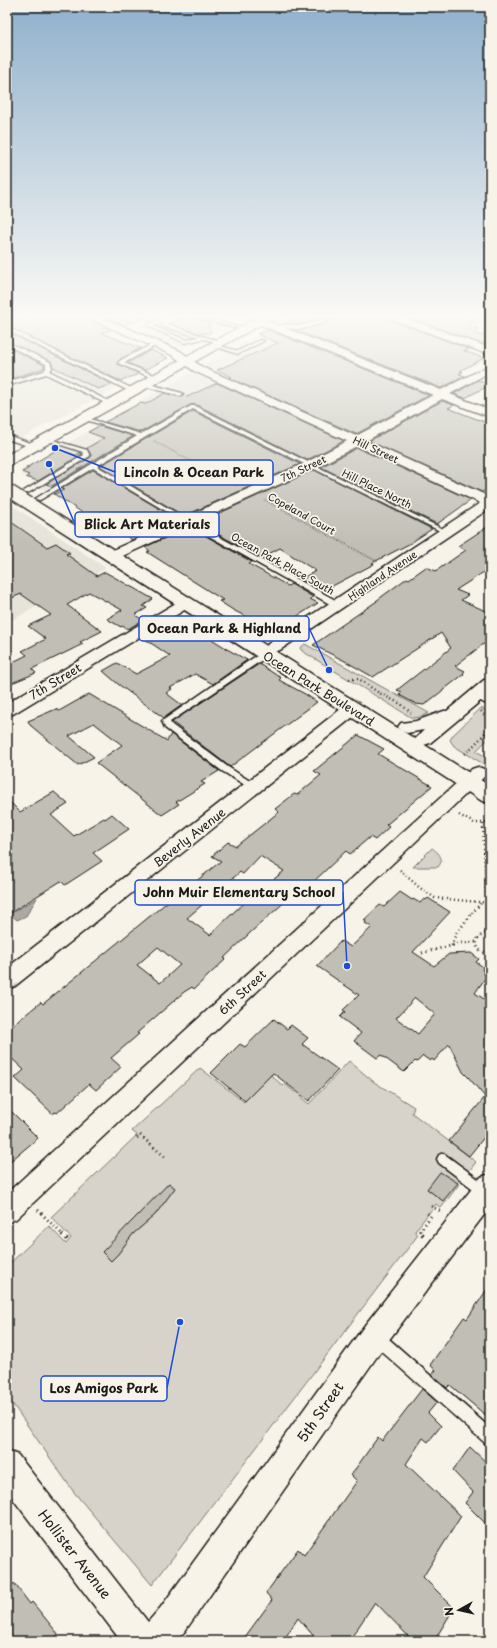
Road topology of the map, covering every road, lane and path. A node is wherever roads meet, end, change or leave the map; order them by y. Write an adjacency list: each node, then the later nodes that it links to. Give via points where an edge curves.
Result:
1 (86, 392): 9 (lane)
2 (134, 392): 9 (main road)
3 (166, 392): 7 (lane)
4 (249, 392): 15 (street, Hill Street)
5 (436, 392): 8 (street)
6 (445, 392): 8 (street, 7th Street)
7 (180, 394)
8 (441, 394): 10 (street); 15 (street, 7th Street)
9 (111, 404): 11 (main road)
10 (490, 414)
11 (85, 418): 13 (lane); 14 (main road)
12 (7, 436): 16 (lane)
13 (143, 436): 18 (lane); 19 (lane, Hill Place North, via 193,408); 22 (path, Copeland Court)
14 (48, 439): 16 (main road); 23 (lane, via 85,451 87,456)
15 (357, 441): 19 (street, 7th Street); 24 (street, Hill Street)
16 (34, 446): 17 (main road)
17 (7, 461)
18 (93, 466): 23 (lane); 25 (lane, Ocean Park Place South)
19 (309, 466): 22 (street, 7th Street); 26 (lane, Hill Place North)
20 (7, 479): 23 (main road, Ocean Park Boulevard)
21 (7, 489): 27 (main road, Ocean Park Boulevard)
22 (250, 492): 25 (street, 7th Street); 28 (path, Copeland Court)
23 (32, 496): 27 (main road, Ocean Park Boulevard)
24 (490, 502): 26 (street, Highland Avenue)
25 (188, 522): 27 (street, 7th Street); 30 (lane, Ocean Park Place South)
26 (446, 532): 28 (street, Highland Avenue)
27 (116, 554): 29 (main road, Ocean Park Boulevard); 31 (main road, Ocean Park Boulevard)
28 (391, 569): 30 (street, Highland Avenue)
29 (186, 603): 31 (main road, Ocean Park Boulevard); 37 (street, 7th Street)
30 (338, 605): 32 (street, Highland Avenue)
31 (230, 626): 32 (main road, Ocean Park Boulevard)
32 (271, 651): 36 (main road, Ocean Park Boulevard); 39 (main road, Ocean Park Boulevard, via 308,665); 46 (lane, via 166,721 168,726)
33 (349, 680): 39 (path, via 359,679 401,704)
34 (490, 684): 35 (street)
35 (482, 702): 38 (street); 40 (path)
36 (352, 709): 39 (main road, via 362,709 380,719); 42 (main road, Ocean Park Boulevard); 46 (street, Beverly Avenue)
37 (7, 710)
38 (455, 713): 39 (street, via 418,726); 43 (street)
39 (410, 722): 43 (main road, Ocean Park Boulevard)
40 (490, 722)
41 (490, 726): 44 (path)
42 (382, 728): 43 (main road, via 397,732 417,743); 45 (main road, Ocean Park Boulevard)
43 (424, 739): 45 (main road, Ocean Park Boulevard)
44 (465, 754)
45 (479, 779): 47 (main road, Ocean Park Boulevard); 66 (street, 6th Street)
46 (253, 787): 60 (street, Beverly Avenue)
47 (490, 796)
48 (459, 815): 50 (path, via 474,823)
49 (490, 823): 50 (path)
50 (483, 824): 52 (path)
51 (400, 870): 52 (path, via 435,898)
52 (484, 902): 53 (path); 54 (path); 56 (path, via 458,930 452,940)
53 (490, 903)
54 (490, 934): 55 (path, via 481,935)
55 (476, 942): 56 (path); 58 (path, via 479,950)
56 (452, 946): 57 (path)
57 (422, 953)
58 (490, 955): 59 (path)
59 (490, 970)
60 (7, 980)
61 (137, 1138): 62 (path, via 140,1134)
62 (166, 1158)
63 (443, 1159): 64 (lane)
64 (488, 1189): 72 (street, 5th Street)
65 (431, 1206): 69 (path)
66 (7, 1210)
67 (38, 1210): 71 (path)
68 (425, 1212): 70 (path, via 431,1216 420,1231)
69 (442, 1212)
70 (424, 1236)
71 (69, 1241)
72 (375, 1335): 73 (lane); 76 (street, 5th Street, via 173,1619)
73 (490, 1438)
74 (7, 1466): 75 (street, Hollister Avenue)
75 (142, 1641)
76 (154, 1641)

